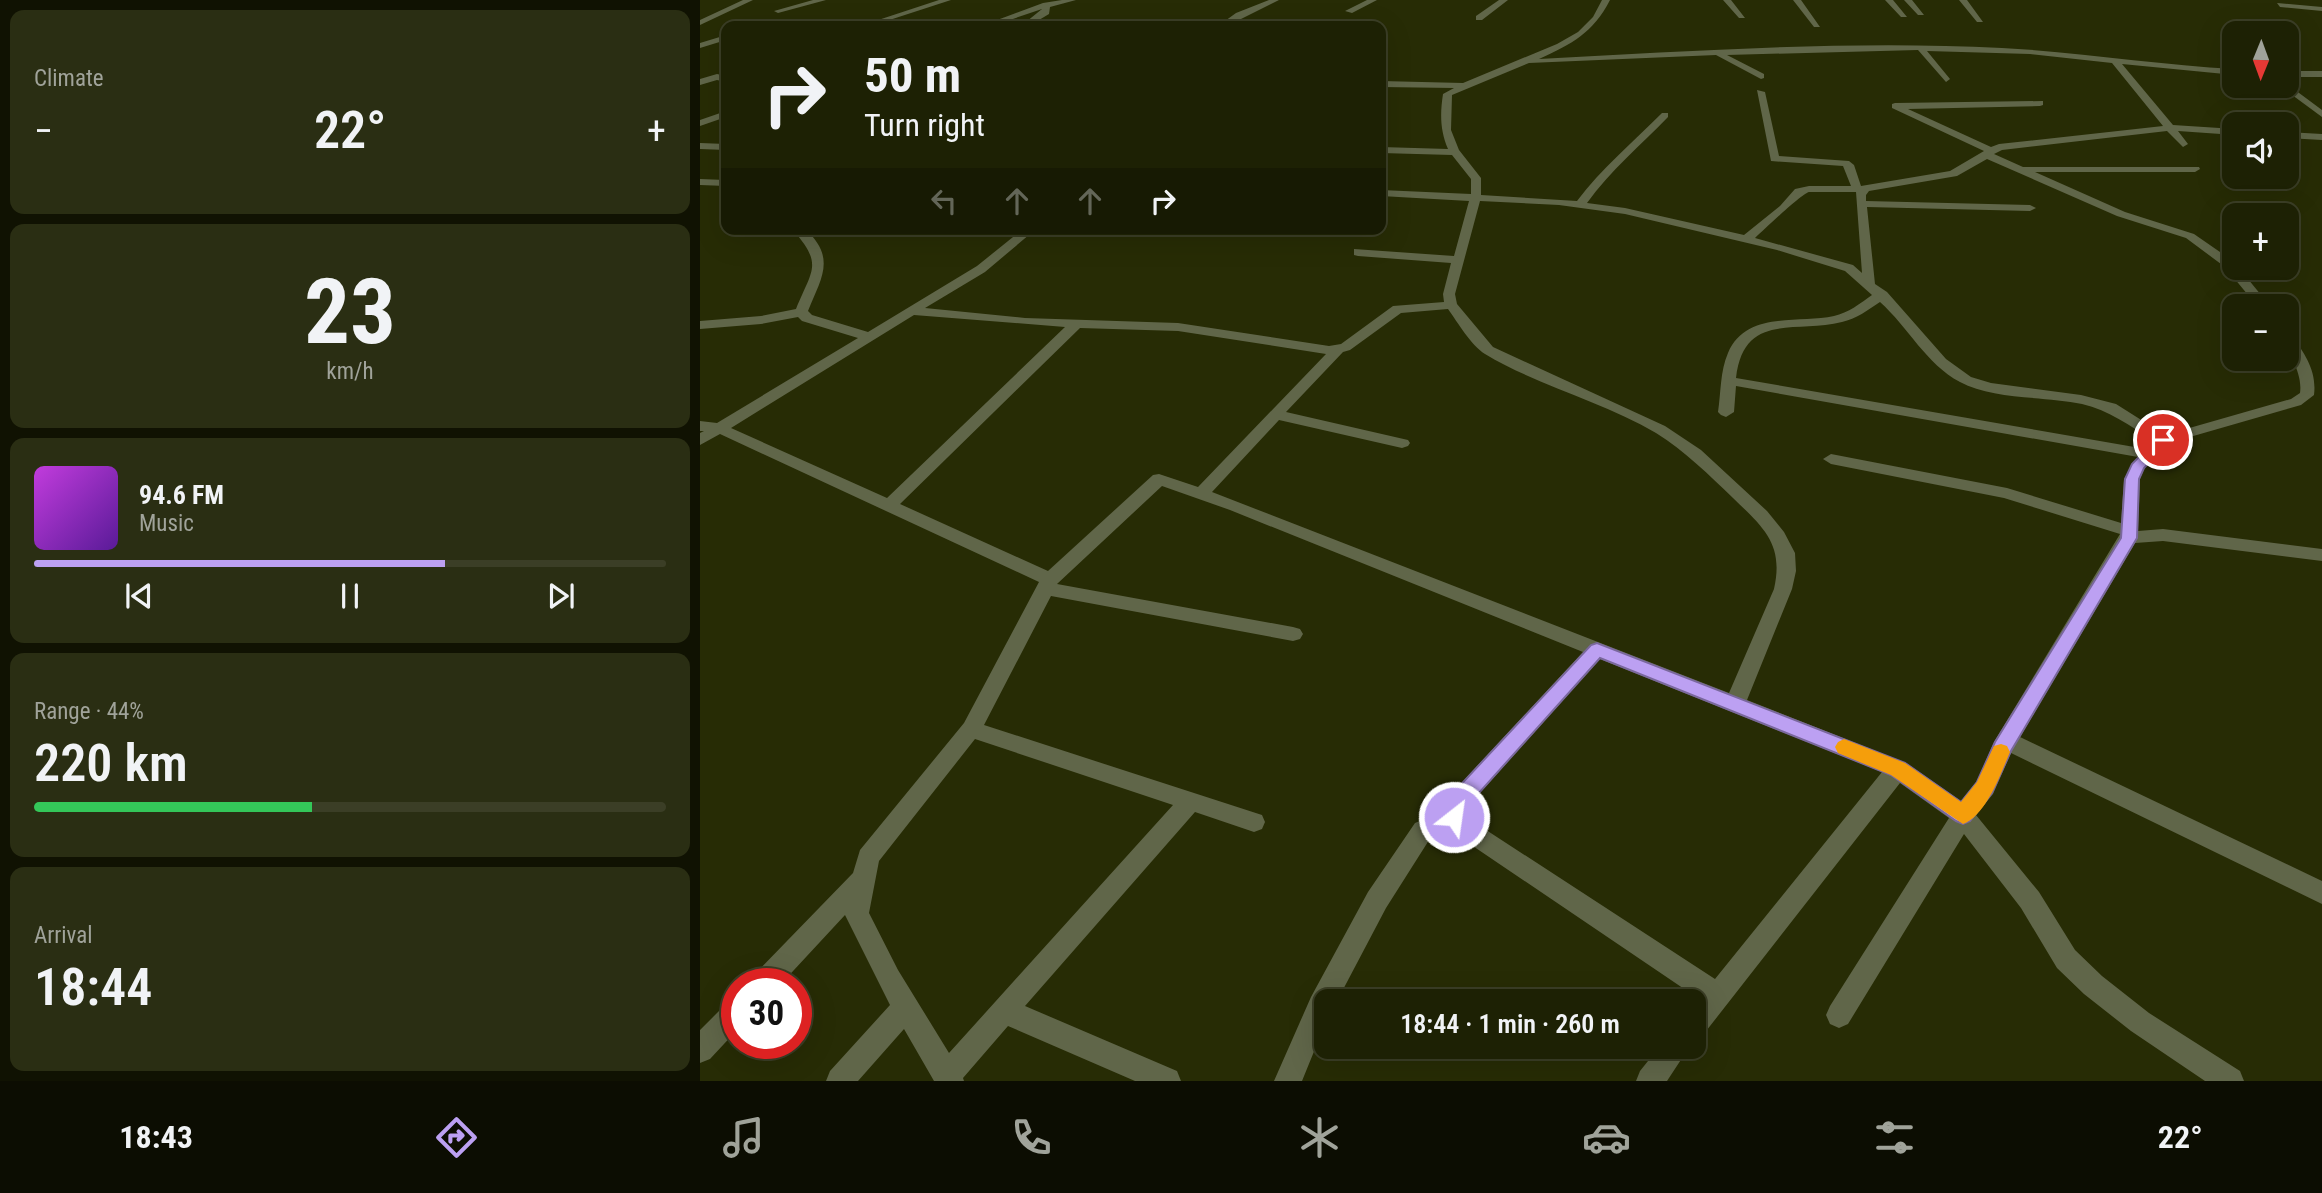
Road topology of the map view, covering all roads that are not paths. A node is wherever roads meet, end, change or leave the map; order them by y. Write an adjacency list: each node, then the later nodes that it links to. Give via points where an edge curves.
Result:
1 (749, 0): 28 (street)
2 (822, 0): 17 (street)
3 (947, 0): 24 (street)
4 (1072, 0): 14 (street)
5 (1275, 0): 27 (street)
6 (1373, 0): 18 (street)
7 (1504, 0): 22 (street)
8 (1606, 0): 35 (street, via 1582,32)
9 (1727, 0): 21 (street)
10 (1797, 0): 29 (street)
11 (1889, 0): 20 (street)
12 (1908, 0): 19 (street)
13 (1963, 0): 23 (street)
14 (1047, 4): 25 (street); 26 (street, via 1046,12)
15 (2280, 5): 16 (street)
16 (2322, 9)
17 (778, 11)
18 (1349, 11)
19 (1921, 13)
20 (1904, 15)
21 (1742, 16)
22 (1479, 18)
23 (1980, 20)
24 (880, 21)
25 (999, 21)
26 (1029, 21)
27 (1230, 21)
28 (700, 23)
29 (1817, 24)
30 (721, 40): 32 (street)
31 (721, 48): 32 (street)
32 (700, 49)
33 (1921, 50): 34 (street); 36 (street, via 2004,50); 42 (street)
34 (1718, 53): 35 (street); 40 (street)
35 (1521, 63): 45 (street)
36 (2116, 63): 37 (street); 53 (street)
37 (2222, 71)
38 (2300, 74): 39 (street)
39 (2322, 75)
40 (1761, 76)
41 (721, 77): 43 (street)
42 (1947, 79)
43 (700, 82)
44 (1386, 83): 45 (street)
45 (1462, 85): 61 (street, via 1448,94 1444,108)
46 (1760, 92): 67 (street, via 1776,159 1845,163)
47 (2300, 98): 49 (street)
48 (2040, 103): 62 (street, via 1895,106)
49 (2322, 114)
50 (1665, 115): 71 (street, via 1599,178)
51 (721, 116): 52 (street)
52 (700, 122)
53 (2171, 128): 54 (street); 57 (street); 62 (street)
54 (2222, 131)
55 (2299, 136): 56 (street)
56 (2322, 137)
57 (2183, 144)
58 (700, 146): 59 (street)
59 (721, 147)
60 (1386, 150): 61 (street)
61 (1454, 152): 69 (street, via 1476,178)
62 (1987, 152): 63 (street); 67 (street, via 1953,174)
63 (2019, 169): 64 (street); 79 (street, via 2120,214 2190,236 2229,264)
64 (2195, 169)
65 (700, 181): 66 (street)
66 (721, 183)
67 (1861, 189): 70 (street); 75 (street, via 1799,191)
68 (1386, 192): 69 (street)
69 (1476, 197): 71 (street); 77 (street)
70 (1861, 204): 72 (street); 78 (street)
71 (1580, 205): 75 (street)
72 (2030, 208)
73 (806, 235): 83 (street, via 816,250 819,273)
74 (1023, 235): 82 (street, via 981,269)
75 (1746, 239): 78 (street, via 1849,268)
76 (1358, 251): 77 (street)
77 (1458, 260): 81 (street, via 1449,294)
78 (1869, 283): 80 (street)
79 (2254, 294)
80 (1882, 295): 89 (street, via 1836,320 1772,325 1756,332 1740,344); 94 (street, via 1929,350 1966,380 2110,407)
81 (1451, 305): 87 (street, via 1398,309); 105 (street, via 1488,350 1660,429 1695,453 1779,536 1786,553 1783,589)
82 (912, 311): 84 (street); 86 (street)
83 (801, 312): 85 (street); 86 (street, via 807,318)
84 (1077, 323): 87 (street, via 1178,327); 99 (street)
85 (700, 325)
86 (869, 337): 92 (street)
87 (1337, 350): 91 (street)
88 (2299, 356): 94 (street, via 2310,382 2307,395 2296,402)
89 (1730, 381): 90 (street); 96 (street)
90 (1726, 412)
91 (1275, 414): 95 (street); 98 (street)
92 (710, 427): 93 (street); 99 (street)
93 (700, 440)
94 (2163, 440): 96 (street)
95 (1402, 443)
96 (2149, 454): 100 (street, via 2132,479)
97 (1831, 459): 100 (street, via 2007,493)
98 (1200, 494): 102 (street, via 1158,480); 104 (street)
99 (889, 505): 102 (street)
100 (2129, 535): 101 (street, via 2163,535); 107 (street)
101 (2322, 555)
102 (1047, 583): 103 (street); 106 (street)
103 (1293, 634)
104 (1597, 649): 105 (street); 111 (street, via 1460,800)
105 (1734, 704): 108 (street)
106 (971, 729): 109 (street); 113 (street, via 868,857)
107 (2007, 741): 110 (street, via 1985,787); 114 (street)
108 (1898, 769): 110 (street); 116 (street)
109 (1191, 801): 112 (street); 119 (street)
110 (1963, 815): 120 (street); 129 (street, via 2030,900 2066,959 2140,1022)
111 (1454, 817): 116 (street); 127 (street, via 1423,830 1377,900 1320,1006)
112 (1254, 822)
113 (863, 878): 115 (street); 117 (street, via 857,914)
114 (2322, 893)
115 (778, 968)
116 (1717, 996): 118 (street)
117 (906, 1006): 124 (street); 125 (street)
118 (1706, 1010)
119 (1005, 1011): 124 (street); 126 (street)
120 (1839, 1015)
121 (721, 1027): 122 (street)
122 (700, 1049)
123 (1667, 1059): 128 (street)
124 (949, 1078)
125 (840, 1081)
126 (1167, 1081)
127 (1287, 1081)
128 (1650, 1081)
129 (2230, 1081)

